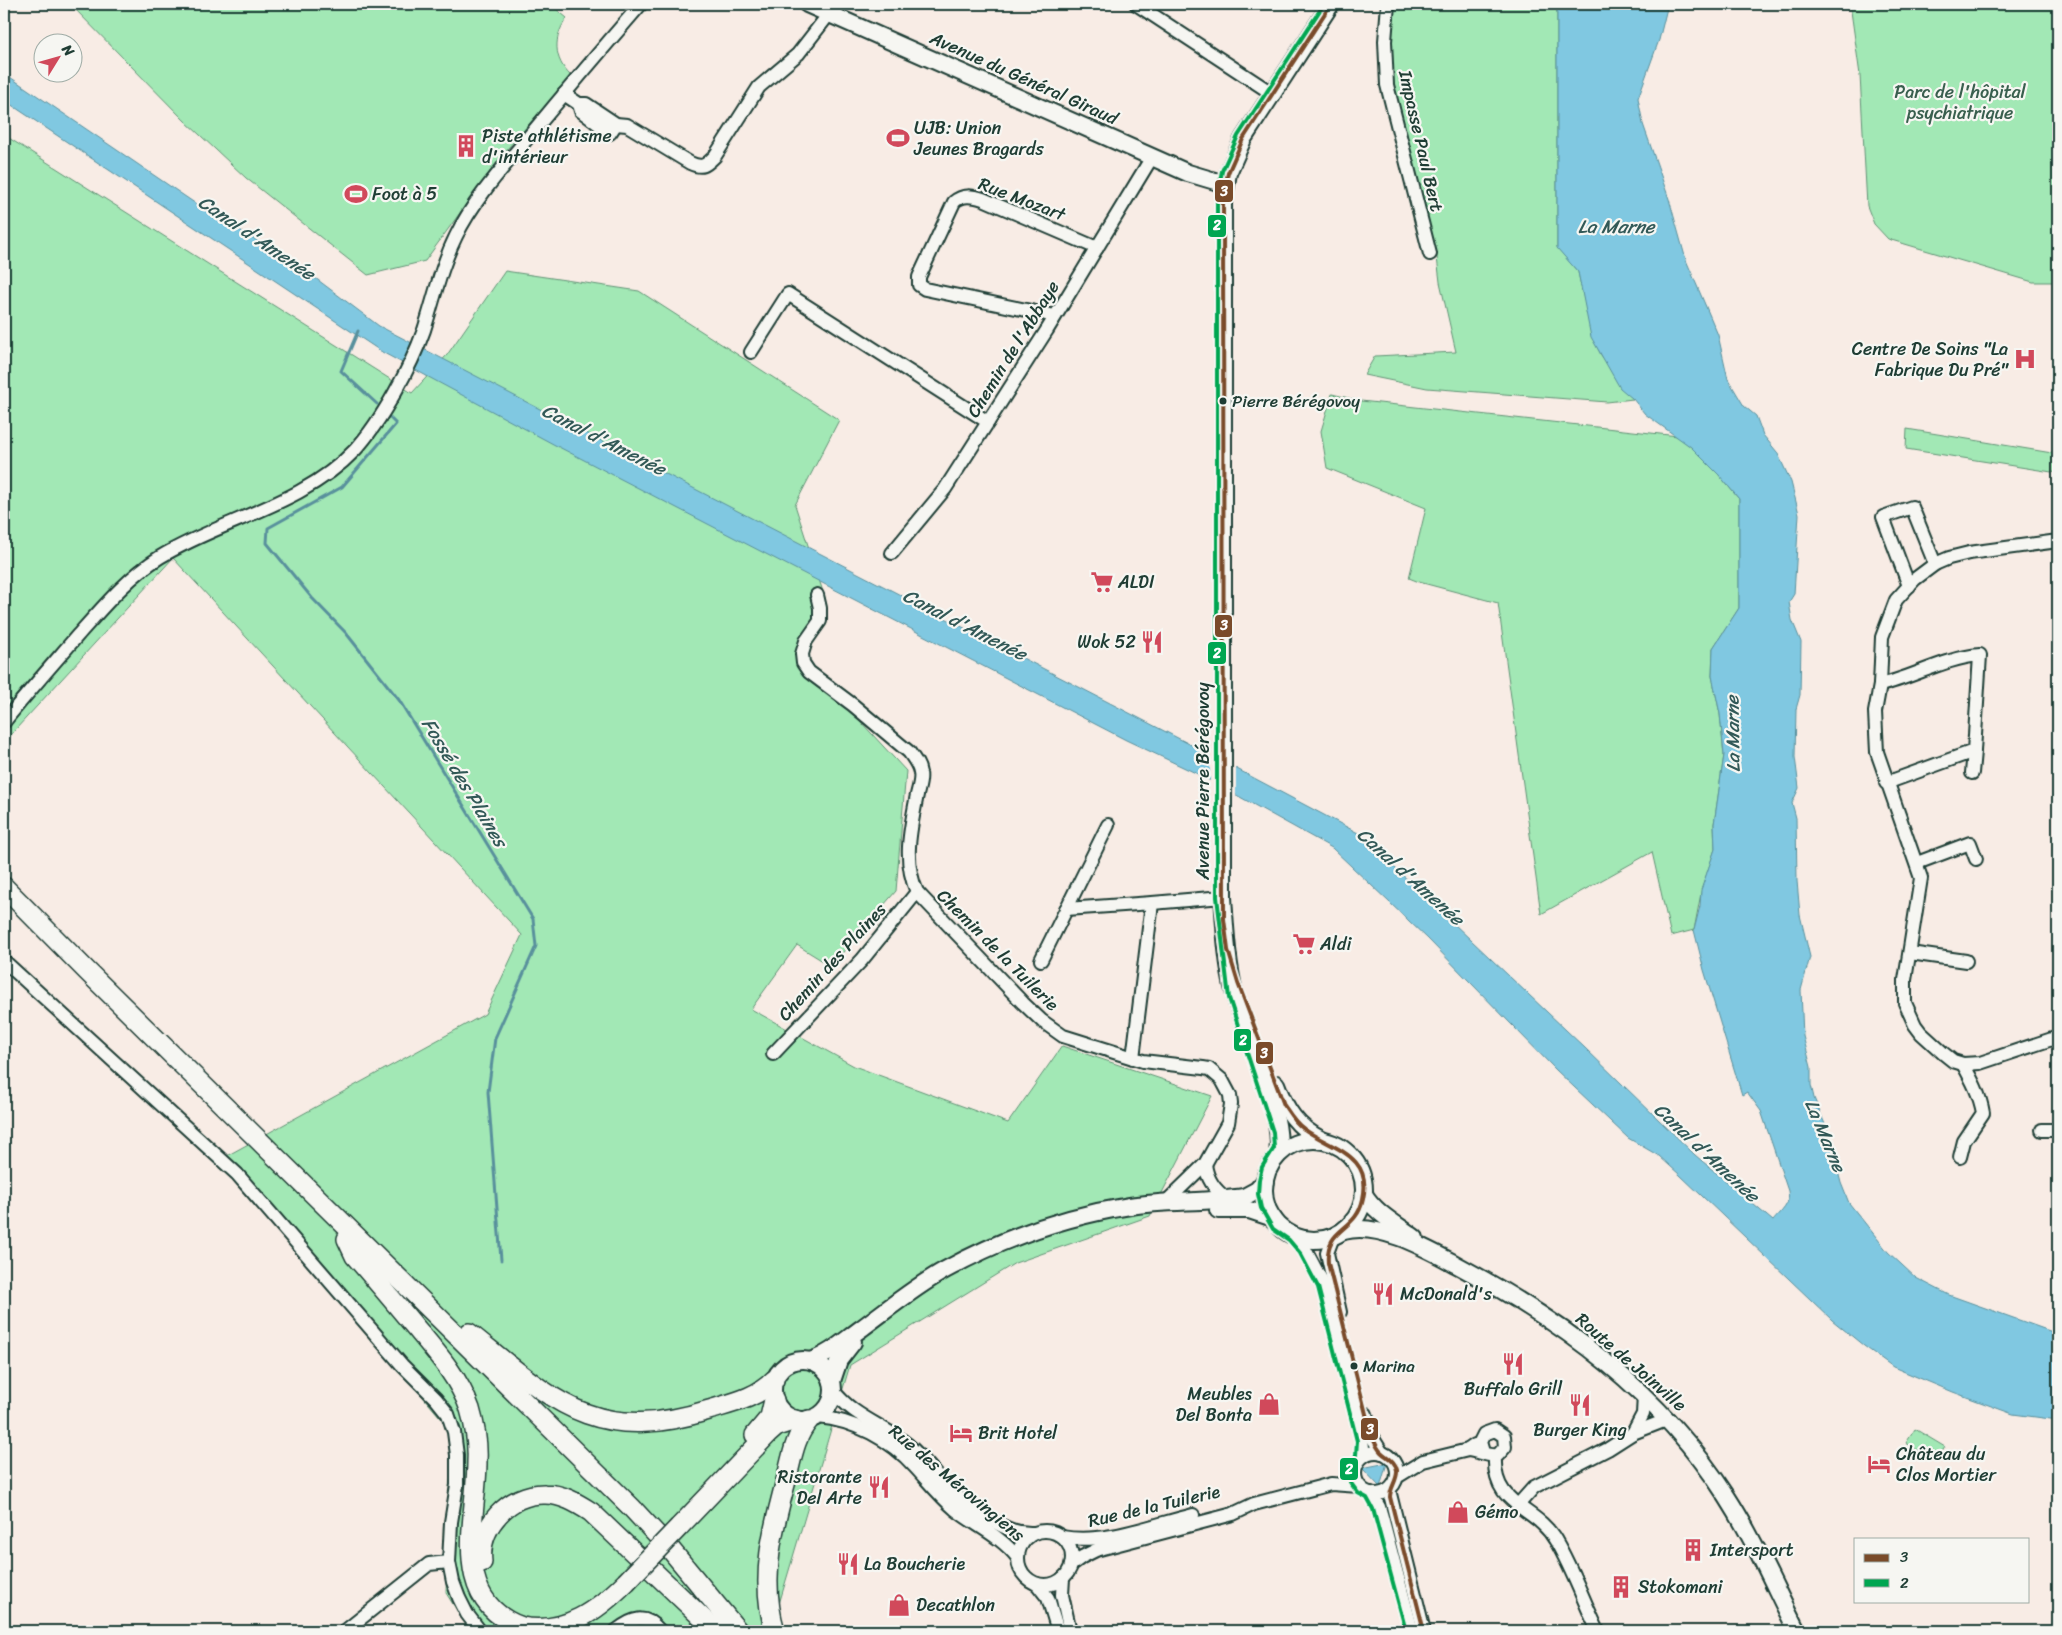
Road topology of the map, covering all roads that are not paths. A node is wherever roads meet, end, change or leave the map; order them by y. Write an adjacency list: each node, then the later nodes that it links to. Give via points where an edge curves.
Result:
1 (641, 4): 7 (street)
2 (807, 4): 6 (main road, Avenue du Général Giraud)
3 (1136, 4): 8 (street)
4 (1332, 4): 8 (main road, Avenue Pierre Bérégovoy)
5 (1388, 4): 12 (street, Impasse Paul Bert, via 1385,41 1387,85)
6 (830, 14): 7 (street, via 798,54 760,86 715,156 698,167 627,125 616,124); 9 (main road, Avenue du Général Giraud)
7 (564, 94): 22 (street, via 466,217 444,263 422,333 396,390 363,441 328,473 296,494 162,556 137,573 89,622)
8 (1272, 94): 10 (main road, Avenue Pierre Bérégovoy, via 1243,139)
9 (1152, 157): 10 (main road, Avenue du Général Giraud, via 1202,179); 11 (street, Chemin de l'Abbaye)
10 (1225, 184): 31 (main road, Avenue Pierre Bérégovoy)
11 (1097, 248): 13 (street, Chemin de l'Abbaye); 13 (street, Rue Mozart, via 983,199 966,196 954,202 919,277 919,285)
12 (1430, 254)
13 (1055, 316): 15 (street, Chemin de l'Abbaye)
14 (751, 352): 15 (street, via 788,294)
15 (988, 422): 17 (street, Chemin de l'Abbaye, via 945,488)
16 (2058, 540): 18 (street, via 1970,553)
17 (892, 553)
18 (1935, 564): 19 (street); 19 (street, via 1912,507 1883,516)
19 (1909, 586): 21 (street, via 1896,600 1882,637)
20 (817, 595): 30 (street, via 820,621 806,641 803,663 809,672 909,752 921,774 908,859 910,877)
21 (1880, 685): 23 (street, via 1963,657 1980,655); 25 (street, via 1875,712 1875,741)
22 (4, 722)
23 (1974, 751): 24 (street); 25 (street)
24 (1972, 773)
25 (1886, 783): 28 (street)
26 (1108, 825): 34 (street)
27 (1976, 858): 28 (street, via 1970,843)
28 (1917, 863): 35 (street, via 1921,885)
29 (4, 887): 59 (highway)
30 (917, 892): 41 (street, Chemin des Plaines, via 862,960); 42 (street, Chemin de la Tuilerie, via 1042,1021 1063,1036)
31 (1223, 896): 33 (street); 36 (main road, Avenue Pierre Bérégovoy)
32 (4, 899): 57 (highway)
33 (1152, 903): 34 (street); 42 (street)
34 (1066, 909): 37 (street)
35 (1910, 953): 38 (street); 43 (street, via 1904,993 1915,1025 1943,1053)
36 (1230, 957): 46 (main road, via 1248,1015 1281,1099 1304,1130); 47 (main road, via 1241,1018 1276,1118 1280,1143)
37 (1041, 960)
38 (1966, 960)
39 (4, 961): 84 (street, via 237,1174 448,1414 457,1455)
40 (2058, 1037): 43 (street, via 1980,1063)
41 (773, 1054)
42 (1133, 1058): 49 (street, Chemin de la Tuilerie, via 1157,1064 1209,1069 1222,1080 1230,1095 1230,1114)
43 (1963, 1064): 48 (street, via 1975,1086 1983,1113 1964,1141)
44 (2042, 1130): 45 (street)
45 (2058, 1130)
46 (1322, 1140): 47 (main road, via 1302,1141); 51 (main road, via 1337,1145 1353,1158 1363,1178)
47 (1278, 1156): 50 (main road)
48 (1960, 1157)
49 (1205, 1164): 52 (street, via 1211,1183); 53 (street, Chemin de la Tuilerie)
50 (1265, 1181): 52 (main road, via 1249,1195); 54 (main road, via 1264,1194)
51 (1364, 1194): 55 (main road, via 1360,1211); 58 (main road, via 1380,1212)
52 (1227, 1199): 53 (main road)
53 (1166, 1202): 60 (main road, via 1070,1219 979,1252 912,1291 827,1354)
54 (1273, 1218): 56 (main road); 62 (main road, via 1260,1212 1239,1210 1133,1213 1074,1225 1017,1244 947,1277 850,1345 839,1360)
55 (1338, 1234): 56 (main road, via 1313,1240); 58 (main road, via 1360,1228 1376,1230); 68 (street, via 1327,1253 1328,1263 1372,1438)
56 (1293, 1235): 69 (street, via 1305,1249 1324,1285 1361,1429)
57 (347, 1239): 87 (highway, via 355,1256 442,1359 467,1402 474,1425 477,1462 472,1566 476,1583 492,1610 504,1620 526,1629 559,1630 588,1617); 94 (highway, via 626,1514)
58 (1433, 1252): 63 (main road, Route de Joinville, via 1534,1308)
59 (413, 1293): 61 (highway, via 429,1300 554,1398 605,1420 654,1423 677,1419 757,1394); 95 (highway, via 631,1507)
60 (811, 1361): 61 (main road, via 792,1361 778,1372); 62 (main road, via 824,1368)
61 (774, 1380): 64 (main road)
62 (833, 1386): 65 (main road, via 829,1406); 81 (street, Rue des Mérovingiens, via 848,1407 919,1454 953,1493 970,1507 1015,1532)
63 (1644, 1395): 66 (main road, Route de Joinville); 67 (street, via 1644,1414)
64 (774, 1400): 65 (main road, via 786,1416); 80 (highway, via 770,1417 762,1428)
65 (807, 1419): 80 (highway, via 777,1426); 83 (street, Rue des Mérovingiens, via 832,1418 850,1423 894,1448 950,1504 998,1537); 96 (highway, via 798,1438 769,1550 767,1588)
66 (1669, 1420): 67 (street); 102 (main road, Route de Joinville, via 1728,1498)
67 (1633, 1433): 79 (street, via 1534,1487)
68 (1382, 1452): 69 (street); 70 (street)
69 (1362, 1457): 72 (street)
70 (1393, 1460): 71 (street); 73 (street)
71 (1423, 1461): 73 (street); 79 (street, via 1468,1450 1486,1450 1500,1487)
72 (1355, 1468): 74 (street, Rue de la Tuilerie); 75 (street)
73 (1397, 1477): 76 (street)
74 (1331, 1484): 75 (street, Rue de la Tuilerie); 78 (street, Rue de la Tuilerie)
75 (1359, 1486): 77 (street)
76 (1389, 1490): 77 (street); 100 (street)
77 (1371, 1493): 99 (street, via 1382,1517)
78 (1254, 1504): 82 (street, Rue de la Tuilerie, via 1232,1506 1093,1540); 85 (street, Rue de la Tuilerie, via 1234,1514 1096,1550)
79 (1518, 1505): 101 (street, via 1557,1542)
80 (676, 1523): 87 (highway, bridge)
81 (1034, 1533): 82 (street, via 1049,1531); 83 (street, via 1020,1546)
82 (1062, 1537): 85 (street, via 1071,1550)
83 (1018, 1558): 88 (street, via 1023,1574)
84 (449, 1562): 89 (street, via 429,1564); 90 (street, via 459,1598)
85 (1071, 1565): 86 (street)
86 (1063, 1578): 88 (street, via 1051,1584); 98 (street, via 1062,1596)
87 (623, 1579): 93 (highway, via 576,1612 558,1618 534,1619 504,1606 494,1594 483,1569 483,1540 501,1512 522,1498 545,1494 568,1499 580,1504 604,1524)
88 (1037, 1584): 97 (street, via 1048,1598)
89 (344, 1631)
90 (480, 1631)
91 (616, 1631): 92 (street, via 638,1619)
92 (660, 1631)
93 (716, 1631)
94 (727, 1631)
95 (738, 1631)
96 (775, 1631)
97 (1058, 1631)
98 (1070, 1631)
99 (1412, 1631)
100 (1424, 1631)
101 (1598, 1631)
102 (1797, 1631)

